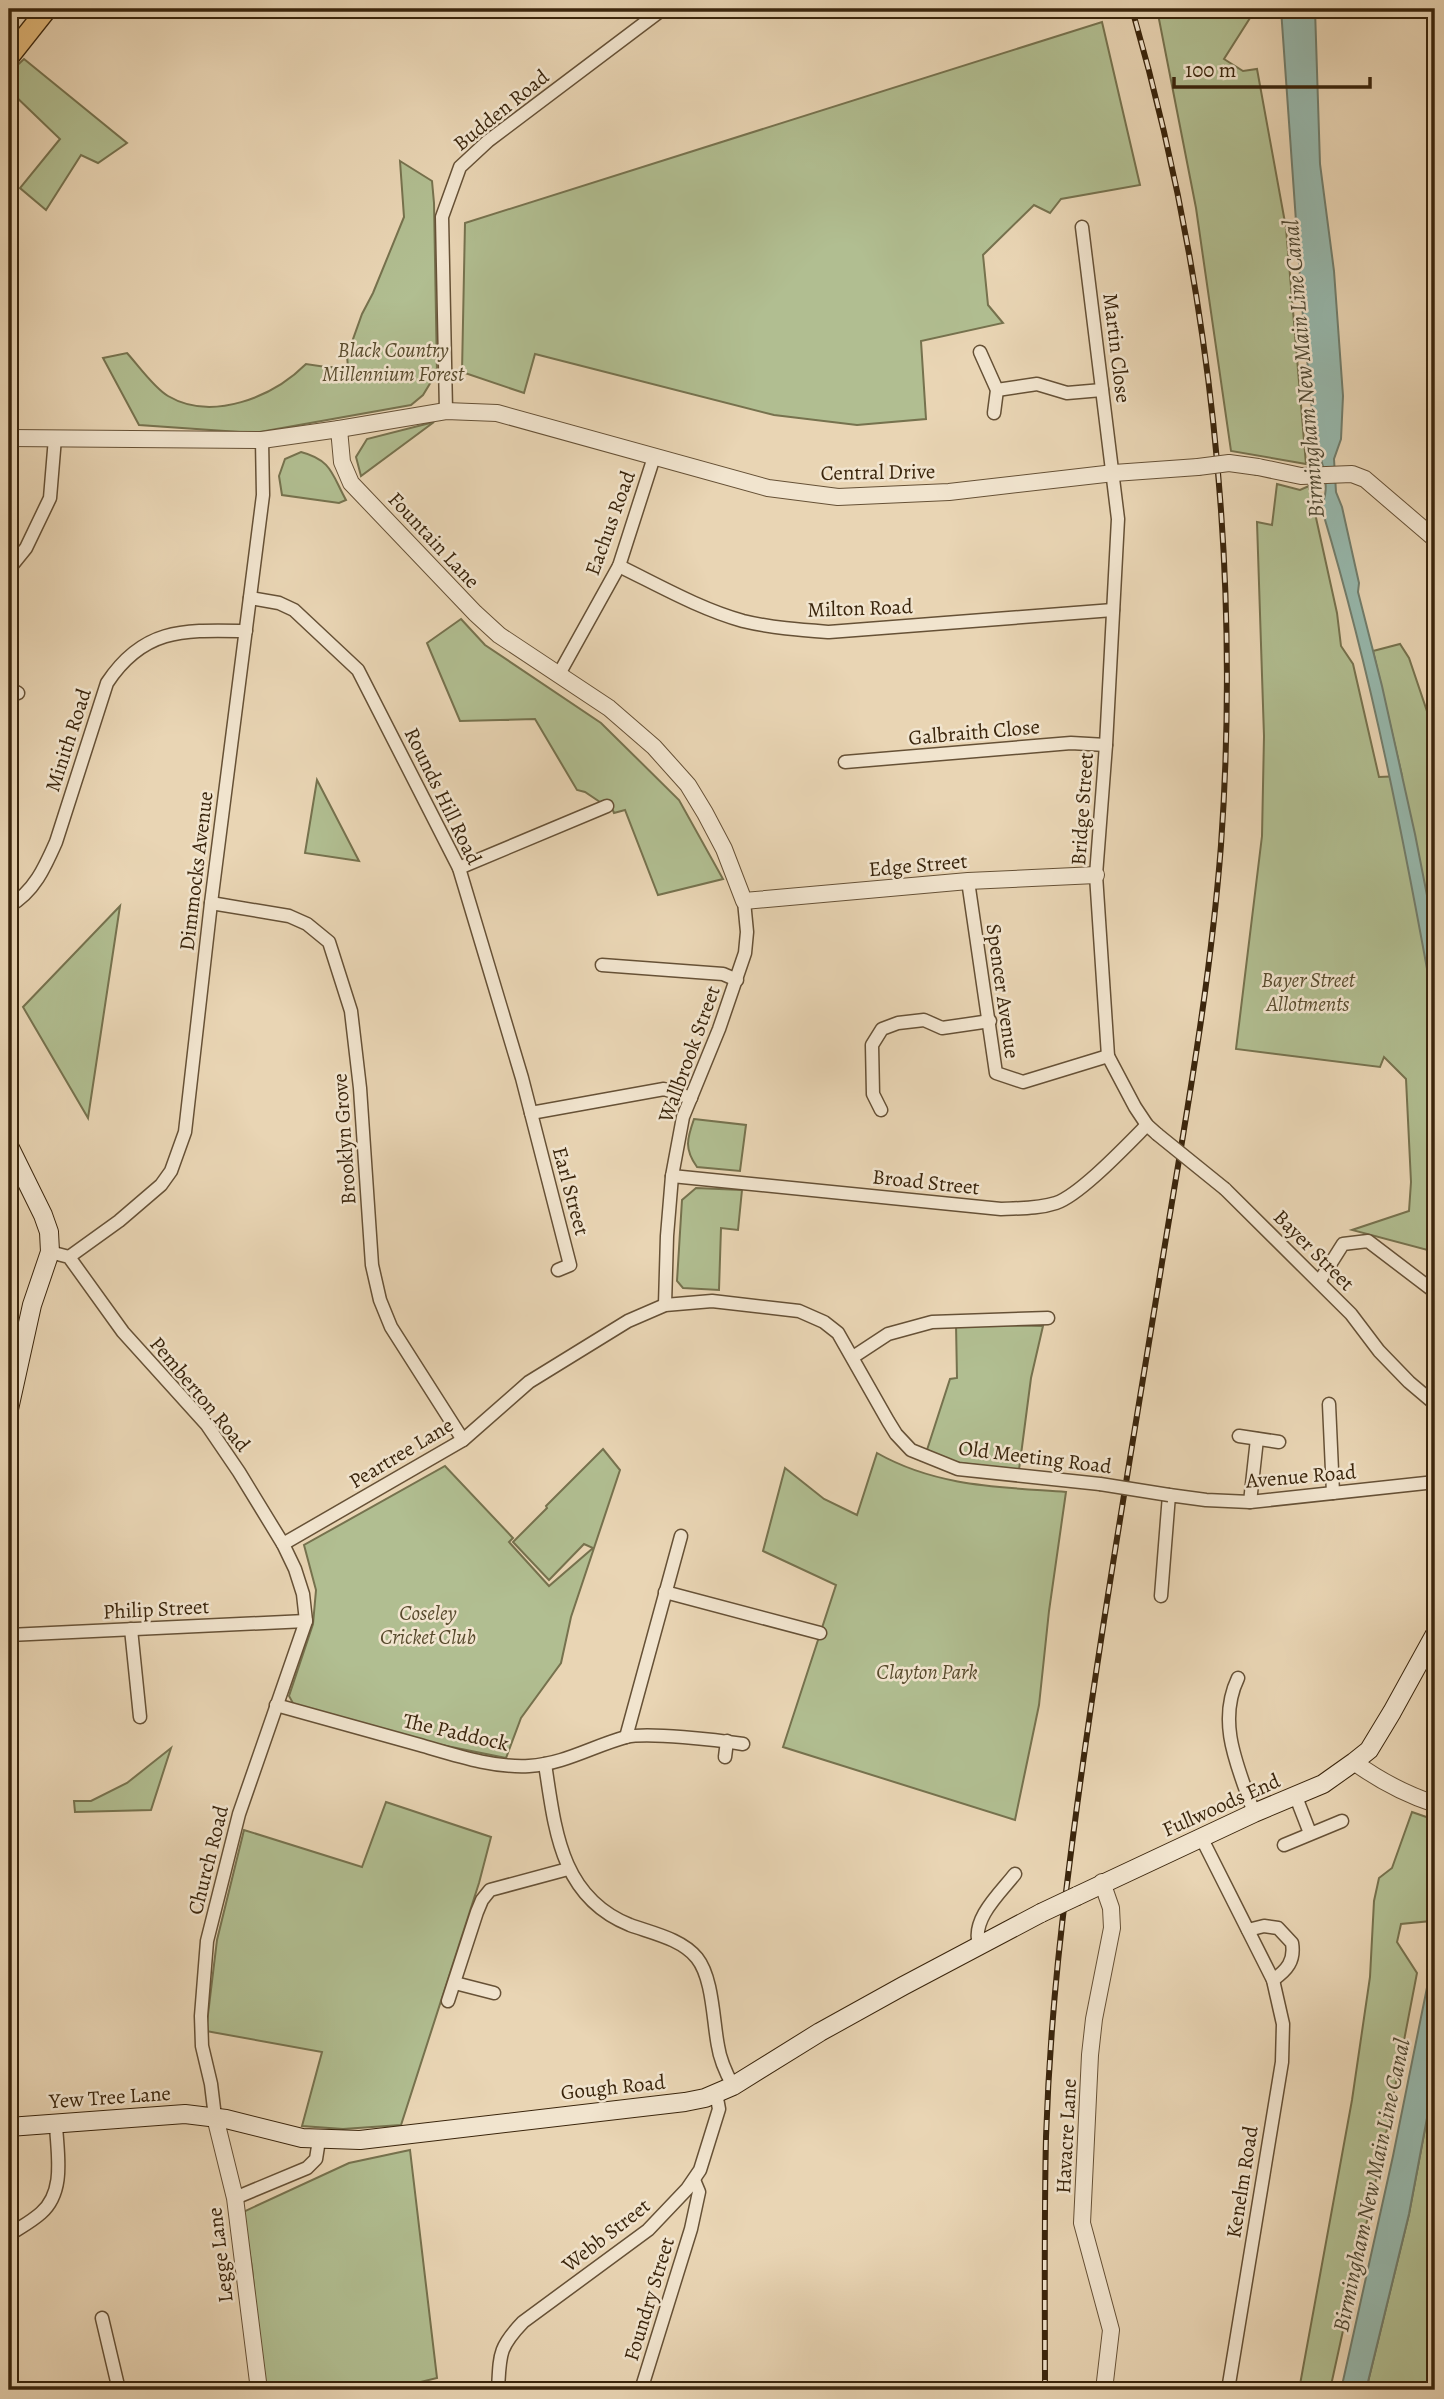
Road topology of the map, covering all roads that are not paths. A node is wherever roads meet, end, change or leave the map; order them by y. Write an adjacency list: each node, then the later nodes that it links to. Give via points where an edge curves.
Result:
1 (47, 9): 3 (main road)
2 (663, 9): 8 (street, Budden Road, via 460,167 442,217)
3 (9, 57)
4 (1082, 228): 7 (street, Martin Close)
5 (980, 352): 6 (street)
6 (997, 390): 7 (street, via 1037,384 1066,393); 9 (street)
7 (1102, 390): 15 (street, Martin Close)
8 (446, 411): 10 (street, Central Drive); 14 (street, Central Drive, via 497,413)
9 (994, 413)
10 (339, 429): 13 (street); 22 (street, Fountain Lane, via 342,461 351,482 475,613 499,635)
11 (9, 438): 12 (street)
12 (55, 438): 13 (street); 18 (street, via 50,498 26,548)
13 (262, 440): 19 (street, Dimmocks Avenue, via 263,495)
14 (654, 457): 15 (street, Central Drive, via 768,488 838,497 949,492); 17 (street, Eachus Road)
15 (1114, 473): 16 (street, Central Drive, bridge, via 1228,464 1301,476 1352,474 1365,479); 20 (street, Bridge Street, via 1118,519)
16 (1435, 539)
17 (619, 566): 20 (street, Milton Road, via 701,606 786,629 829,632); 22 (street, Eachus Road)
18 (9, 569)
19 (250, 598): 21 (street, Dimmocks Avenue); 26 (street, Rounds Hill Road, via 294,610 358,670)
20 (1113, 610): 23 (street, Bridge Street)
21 (246, 631): 30 (street, Dimmocks Avenue); 31 (street, Minith Road, via 170,634 143,645 123,661 107,683 45,867 31,888)
22 (559, 674): 29 (street, Fountain Lane, via 609,708 688,785 724,849)
23 (1106, 745): 24 (street, Galbraith Close, via 1071,743); 27 (street, Bridge Street)
24 (845, 762)
25 (607, 806): 26 (street, via 583,808)
26 (459, 868): 38 (street, Rounds Hill Road)
27 (1096, 875): 28 (street, Edge Street); 35 (street, Bridge Street)
28 (968, 881): 29 (street, Edge Street); 34 (street, Spencer Avenue)
29 (744, 901): 33 (street, Wallbrook Street, via 747,932)
30 (211, 903): 44 (street, Dimmocks Avenue, via 185,1132 171,1171 144,1201); 57 (street, Brooklyn Grove, via 289,916 330,942 351,1011 372,1265 380,1300 391,1326)
31 (9, 906)
32 (602, 965): 33 (street, via 723,974)
33 (737, 980): 36 (street, Wallbrook Street)
34 (990, 1021): 35 (street, Spencer Avenue, via 996,1073 1023,1082); 37 (street, via 942,1028 924,1020 882,1029 872,1045 873,1094)
35 (1108, 1056): 39 (street, Bridge Street)
36 (691, 1098): 38 (street, via 664,1089); 42 (street, Wallbrook Street)
37 (881, 1110)
38 (531, 1113): 45 (street, Earl Street, via 570,1265)
39 (1152, 1129): 42 (street, Broad Street, via 1065,1199 1030,1208 1001,1209); 46 (street, Bayer Street, bridge, via 1225,1189)
40 (9, 1146): 41 (main road)
41 (14, 1166): 43 (main road, via 46,1223)
42 (672, 1176): 48 (street, Wallbrook Street)
43 (50, 1252): 44 (street); 54 (main road, via 32,1305)
44 (69, 1257): 64 (street, Pemberton Road, via 123,1332 207,1425)
45 (558, 1270)
46 (1319, 1282): 47 (street, via 1343,1244 1368,1241); 53 (street, Bayer Street, via 1379,1351)
47 (1435, 1292)
48 (665, 1305): 50 (street, Old Meeting Road, via 715,1301 799,1311 824,1322); 51 (street, Old Meeting Road, via 628,1321)
49 (1048, 1318): 50 (street, via 932,1322 888,1334)
50 (853, 1357): 61 (street, Old Meeting Road, bridge, via 896,1434 911,1450 958,1469)
51 (529, 1382): 57 (street, Peartree Lane)
52 (1329, 1404): 60 (street)
53 (1435, 1404)
54 (9, 1409)
55 (1239, 1436): 56 (street)
56 (1257, 1439): 58 (street); 62 (street)
57 (463, 1440): 64 (street, Peartree Lane)
58 (1279, 1441)
59 (1435, 1482): 60 (street, Avenue Road)
60 (1333, 1493): 62 (street, Avenue Road)
61 (1169, 1495): 62 (street, Avenue Road); 66 (street)
62 (1250, 1502)
63 (681, 1536): 65 (street)
64 (283, 1544): 67 (street, Pemberton Road, via 303,1594)
65 (665, 1592): 69 (street); 75 (street)
66 (1161, 1596)
67 (306, 1620): 68 (street, Philip Street); 73 (street, Church Road)
68 (131, 1629): 71 (street, Philip Street); 74 (street, via 140,1711)
69 (820, 1633)
70 (1435, 1634): 79 (main road, Fullwoods End, via 1369,1749)
71 (9, 1635)
72 (1238, 1678): 83 (street, via 1228,1716 1229,1740)
73 (276, 1705): 80 (street, The Paddock, via 469,1759); 99 (street, Church Road, via 239,1814 208,1941 202,2046)
74 (125, 1706)
75 (626, 1737): 76 (street, The Paddock); 80 (street, The Paddock)
76 (727, 1741): 77 (street, The Paddock); 78 (street)
77 (743, 1744)
78 (725, 1757)
79 (1354, 1762): 81 (main road, Fullwoods End); 82 (street, via 1377,1779)
80 (545, 1765): 88 (street, via 556,1833)
81 (1296, 1797): 83 (main road, Fullwoods End); 85 (street)
82 (1435, 1804)
83 (1254, 1813): 86 (main road, Fullwoods End)
84 (1342, 1821): 85 (street)
85 (1310, 1833): 87 (street)
86 (1201, 1838): 90 (main road, Fullwoods End); 91 (street, Kenelm Road)
87 (1284, 1845)
88 (568, 1869): 94 (street, via 490,1891 477,1912); 97 (street, via 596,1905 609,1914 679,1944 696,1957 707,1978 718,2047)
89 (1016, 1874): 92 (street, via 982,1918)
90 (1102, 1882): 92 (main road, Gough Road, bridge); 111 (street, Havacre Lane, via 1112,1928 1090,2055 1082,2223 1111,2330)
91 (1248, 1930): 93 (street, Kenelm Road); 93 (street, via 1278,1928 1292,1943 1289,1967)
92 (979, 1944): 97 (main road, Gough Road)
93 (1273, 1980): 112 (street, Kenelm Road, via 1283,2024 1282,2063)
94 (455, 1983): 95 (street); 96 (street)
95 (495, 1993)
96 (448, 2001)
97 (733, 2086): 98 (main road, Gough Road)
98 (716, 2094): 102 (main road, Gough Road, via 685,2102 387,2138); 103 (street, Webb Street, via 719,2109)
99 (215, 2117): 100 (main road, Yew Tree Lane, via 185,2114); 102 (main road, Gough Road); 104 (street, Legge Lane)
100 (56, 2124): 101 (main road, Yew Tree Lane); 105 (street, via 58,2179 54,2197 41,2213)
101 (9, 2127)
102 (319, 2140): 104 (street, via 316,2159 307,2168)
103 (694, 2180): 109 (street, Webb Street, via 648,2230 523,2322 506,2340 500,2355); 110 (street, Foundry Street, via 699,2192 691,2229)
104 (235, 2198): 108 (street, Legge Lane)
105 (9, 2235)
106 (108, 2325): 107 (street)
107 (118, 2390)
108 (259, 2390)
109 (498, 2390)
110 (641, 2390)
111 (1104, 2390)
112 (1228, 2390)

